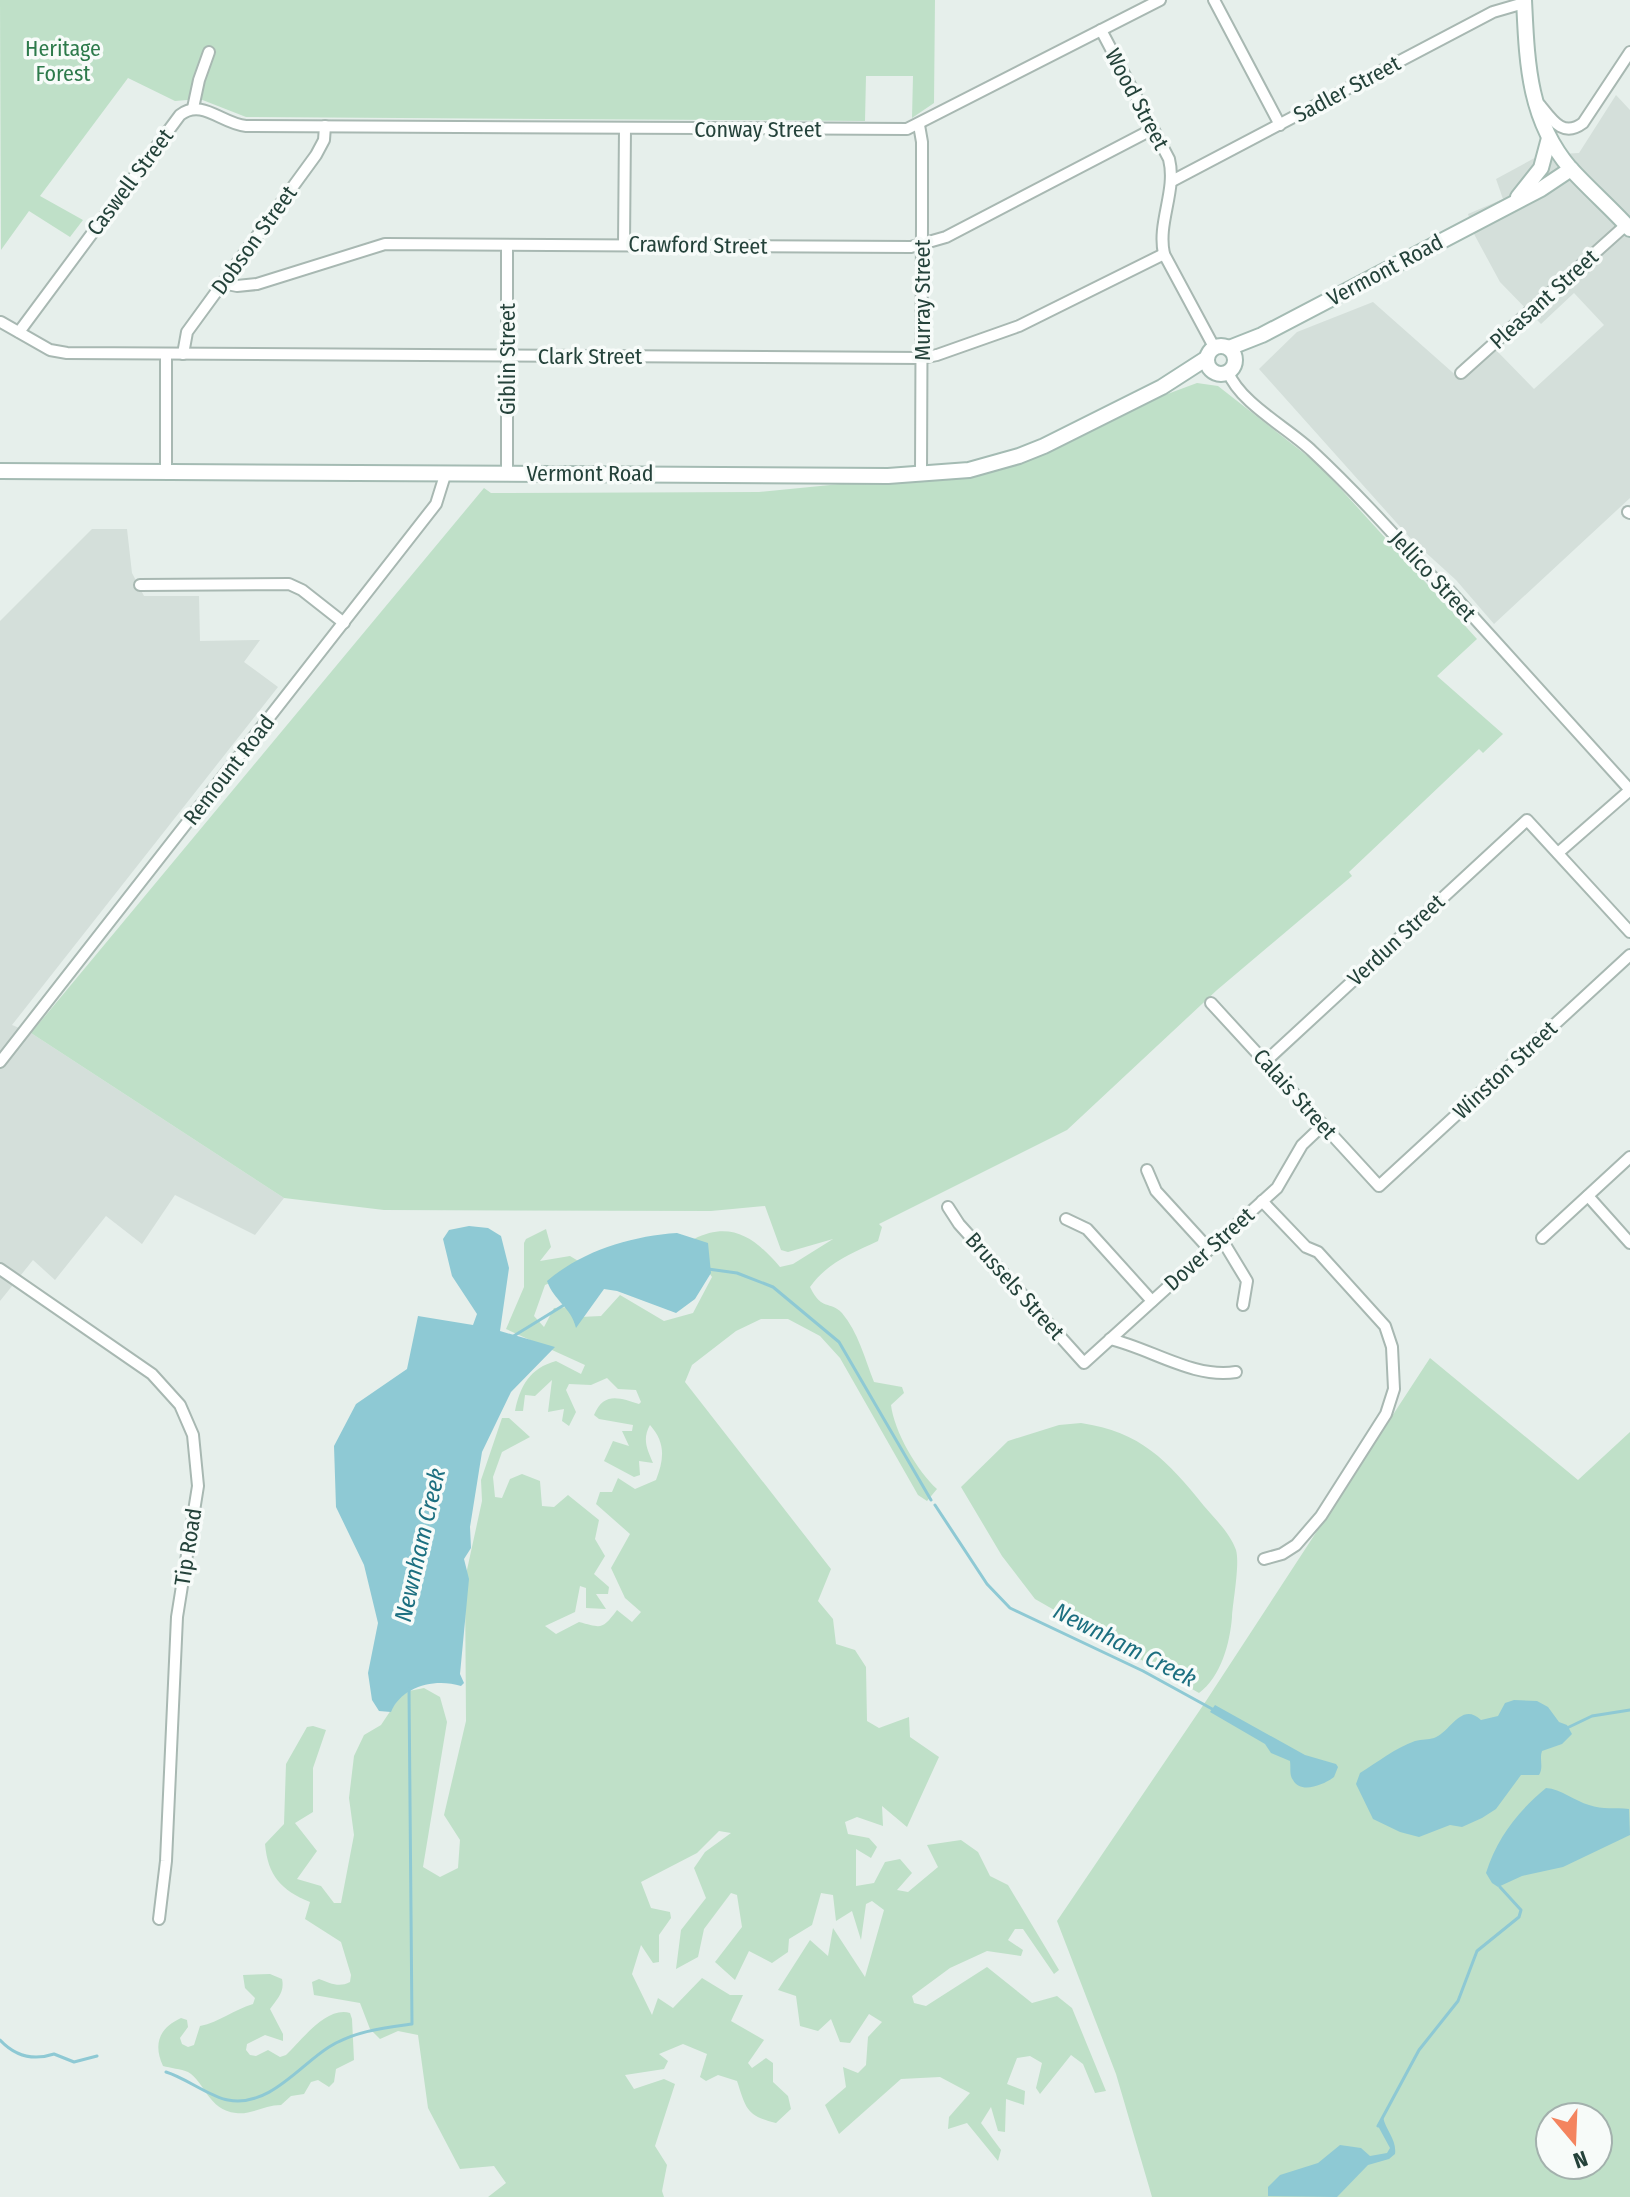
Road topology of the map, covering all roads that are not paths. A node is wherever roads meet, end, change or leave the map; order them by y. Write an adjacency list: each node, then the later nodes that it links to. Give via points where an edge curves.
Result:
1 (1160, 0): 4 (street, Conway Street)
2 (1214, 0): 10 (street)
3 (1524, 2): 7 (street); 10 (street, Sadler Street, via 1493,12)
4 (1101, 30): 9 (street, Conway Street); 13 (street, Wood Street)
5 (209, 52): 8 (street)
6 (1630, 52): 7 (street, via 1580,126 1563,129 1555,124)
7 (1532, 93): 14 (street)
8 (193, 108): 11 (street, via 238,125); 25 (street, Caswell Street, via 180,115)
9 (919, 125): 12 (street, Conway Street, via 892,130); 21 (street, Murray Street)
10 (1280, 125): 16 (street, Sadler Street)
11 (325, 126): 12 (street, Conway Street); 23 (street, Dobson Street, via 316,155)
12 (625, 128): 19 (street)
13 (1153, 129): 16 (street, Wood Street, via 1169,159); 21 (street, Crawford Street)
14 (1549, 138): 15 (street); 17 (street, via 1541,168)
15 (1568, 165): 17 (street, Vermont Road, via 1541,189); 18 (street)
16 (1172, 181): 22 (street, Wood Street)
17 (1512, 203): 26 (street, Vermont Road)
18 (1628, 227): 33 (street, Pleasant Street)
19 (624, 244): 20 (street, Crawford Street); 21 (street, Crawford Street)
20 (507, 245): 23 (street, Crawford Street, via 385,244 257,284); 29 (street, Giblin Street)
21 (922, 245): 31 (street, Murray Street)
22 (1164, 254): 30 (street); 31 (street, Clark Street, via 1019,326)
23 (222, 283): 28 (street, Dobson Street, via 187,332)
24 (1, 322): 25 (street, Clark Street)
25 (19, 332): 27 (street, Clark Street, via 57,352)
26 (1262, 335): 30 (street, Vermont Road); 32 (street, Vermont Road)
27 (166, 354): 28 (street, Clark Street); 35 (street)
28 (183, 354): 29 (street, Clark Street)
29 (507, 355): 31 (street, Clark Street); 37 (street, Giblin Street)
30 (1216, 356): 32 (street, via 1221,374); 32 (street, via 1234,352); 38 (street, Vermont Road, via 1044,446 969,470)
31 (922, 358): 38 (street, Murray Street)
32 (1232, 368): 41 (street, Jellico Street, via 1232,381 1248,400 1313,451 1448,589)
33 (1461, 373)
34 (0, 471): 35 (street, Vermont Road)
35 (166, 471): 36 (street, Vermont Road)
36 (446, 472): 37 (street, Vermont Road); 40 (street, Remount Road, via 436,504)
37 (507, 473): 38 (street, Vermont Road)
38 (921, 475)
39 (140, 585): 40 (street, via 289,584)
40 (344, 623): 47 (street, Remount Road)
41 (1630, 790): 42 (street)
42 (1558, 853): 43 (street); 46 (street, Verdun Street, via 1527,820)
43 (1630, 932)
44 (1630, 955): 51 (street, Winston Street)
45 (1211, 1003): 46 (street, Calais Street)
46 (1266, 1061): 48 (street, Calais Street)
47 (0, 1062)
48 (1323, 1125): 51 (street, Calais Street); 53 (street, Dover Street)
49 (1630, 1157): 52 (street)
50 (1147, 1170): 59 (street, via 1156,1191)
51 (1379, 1186)
52 (1588, 1196): 57 (street); 58 (street)
53 (1262, 1201): 56 (street, Dover Street); 66 (street, via 1306,1247 1318,1252 1385,1326 1394,1389 1386,1414 1321,1516 1296,1545)
54 (948, 1207): 64 (street, Brussels Street)
55 (1066, 1219): 61 (street, via 1087,1229)
56 (1221, 1238): 59 (street, Dover Street); 62 (street, via 1247,1281)
57 (1542, 1238)
58 (1630, 1243)
59 (1209, 1249): 61 (street, Dover Street)
60 (0, 1269): 67 (street, Tip Road, via 152,1374 180,1405 193,1435 198,1486 177,1617)
61 (1152, 1301): 63 (street, Dover Street)
62 (1243, 1305)
63 (1110, 1339): 64 (street, Dover Street); 65 (street, via 1196,1371)
64 (1084, 1363)
65 (1236, 1372)
66 (1264, 1559)
67 (159, 1919)

